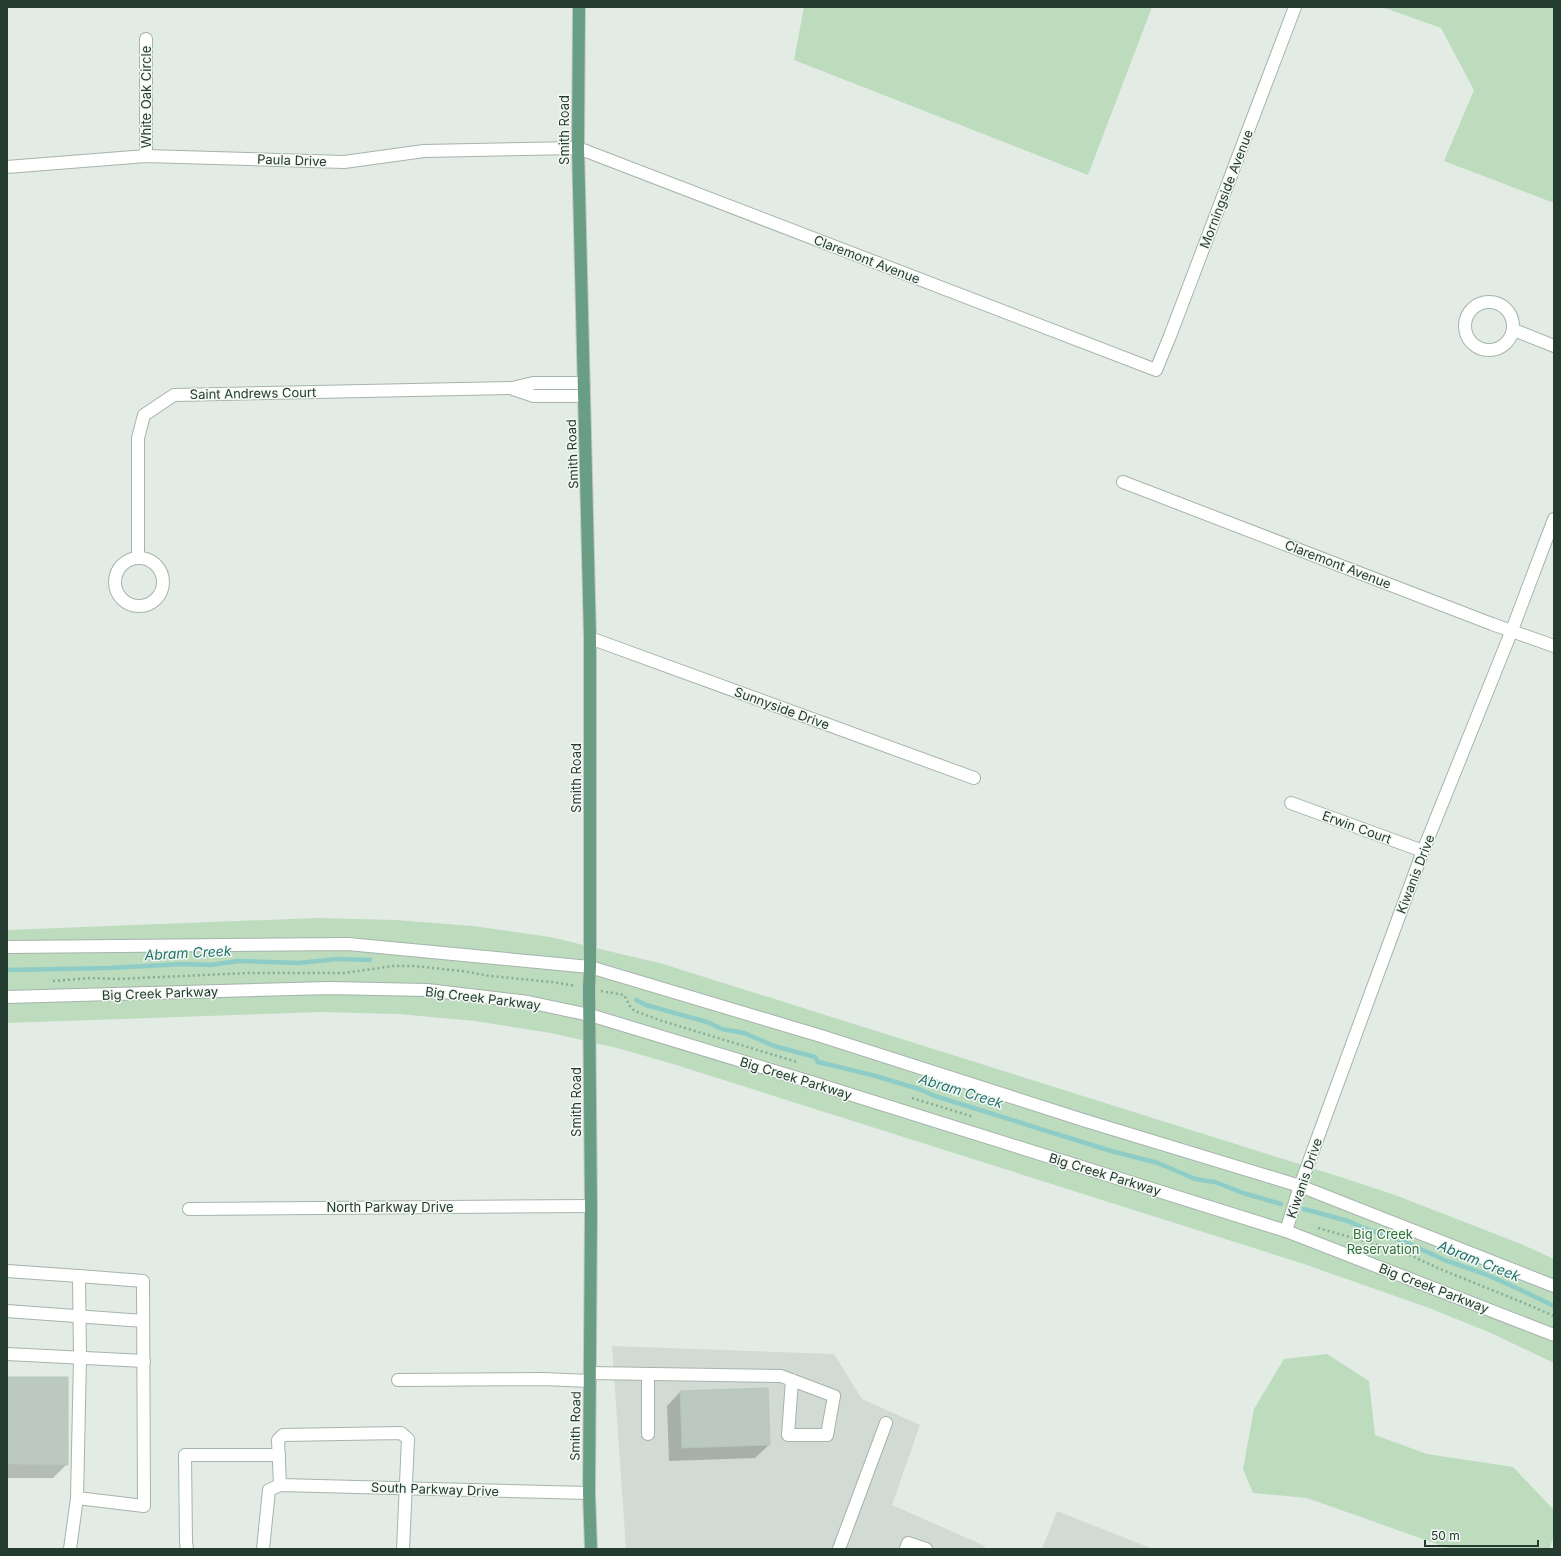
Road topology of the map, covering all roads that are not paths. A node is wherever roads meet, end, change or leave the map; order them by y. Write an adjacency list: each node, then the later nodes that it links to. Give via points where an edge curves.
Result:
1 (579, 7): 4 (main road, Smith Road)
2 (1295, 7): 11 (street, Morningside Avenue)
3 (146, 39): 5 (street, White Oak Circle)
4 (578, 148): 5 (street, Paula Drive, via 424,151 344,162); 11 (street, Claremont Avenue); 12 (main road, Smith Road)
5 (146, 156): 6 (street, Paula Drive)
6 (7, 167)
7 (1514, 330): 7 (street, via 1510,312 1494,301 1476,305 1465,321 1469,339 1484,350 1494,350 1503,346); 9 (street)
8 (1554, 340): 9 (street)
9 (1541, 341): 10 (street)
10 (1554, 346)
11 (1156, 370)
12 (584, 383): 13 (street, Saint Andrews Court, via 533,384); 14 (main road, Smith Road)
13 (512, 388): 14 (street, Saint Andrews Court, via 534,396); 17 (street, Saint Andrews Court, via 174,395 144,415 138,438)
14 (584, 396): 19 (main road, Smith Road)
15 (1123, 482): 18 (street, Claremont Avenue)
16 (1554, 520): 18 (street, Kiwanis Drive)
17 (138, 558): 17 (street, via 126,561 119,568 115,586 118,595 125,602 134,606 144,606 159,596 163,587 163,577 153,561)
18 (1512, 630): 20 (street, Claremont Avenue); 23 (street, Kiwanis Drive)
19 (590, 638): 21 (street, Sunnyside Drive); 25 (main road, Smith Road)
20 (1554, 646)
21 (974, 778)
22 (1291, 803): 23 (street, Erwin Court)
23 (1423, 852): 28 (street, Kiwanis Drive)
24 (7, 947): 25 (street, via 348,944)
25 (590, 966): 27 (main road, Smith Road); 28 (street)
26 (7, 997): 27 (street, Big Creek Parkway, via 329,988 427,990 528,1002)
27 (590, 1014): 29 (main road, Smith Road); 31 (street, Big Creek Parkway)
28 (1300, 1186): 31 (street, Kiwanis Drive); 34 (street)
29 (591, 1206): 30 (street, North Parkway Drive); 43 (main road, Smith Road)
30 (189, 1208)
31 (1286, 1231): 38 (street, Big Creek Parkway)
32 (7, 1271): 33 (street)
33 (79, 1276): 36 (street); 37 (street, via 143,1281)
34 (1554, 1286)
35 (7, 1311): 36 (street)
36 (79, 1316): 37 (street); 40 (street)
37 (143, 1321): 41 (street)
38 (1554, 1335)
39 (7, 1354): 40 (street)
40 (80, 1358): 41 (street); 52 (street)
41 (144, 1361): 52 (street, via 144,1506)
42 (648, 1374): 43 (street); 45 (street, via 781,1376); 47 (street)
43 (590, 1377): 44 (street); 51 (main road, Smith Road)
44 (398, 1380)
45 (792, 1380): 45 (street, via 834,1396 827,1436 788,1435)
46 (886, 1423): 58 (street)
47 (648, 1434)
48 (279, 1455): 49 (street); 50 (street, via 278,1440 283,1435 401,1433 408,1439); 54 (street, via 185,1455)
49 (280, 1485): 50 (street, South Parkway Drive); 55 (street, via 269,1490)
50 (405, 1488): 51 (street, South Parkway Drive); 56 (street)
51 (589, 1493): 57 (main road, Smith Road)
52 (77, 1498): 53 (street)
53 (70, 1549)
54 (187, 1549)
55 (263, 1549)
56 (403, 1549)
57 (591, 1549)
58 (839, 1549)
59 (906, 1549): 60 (street, via 908,1543)
60 (926, 1549)

